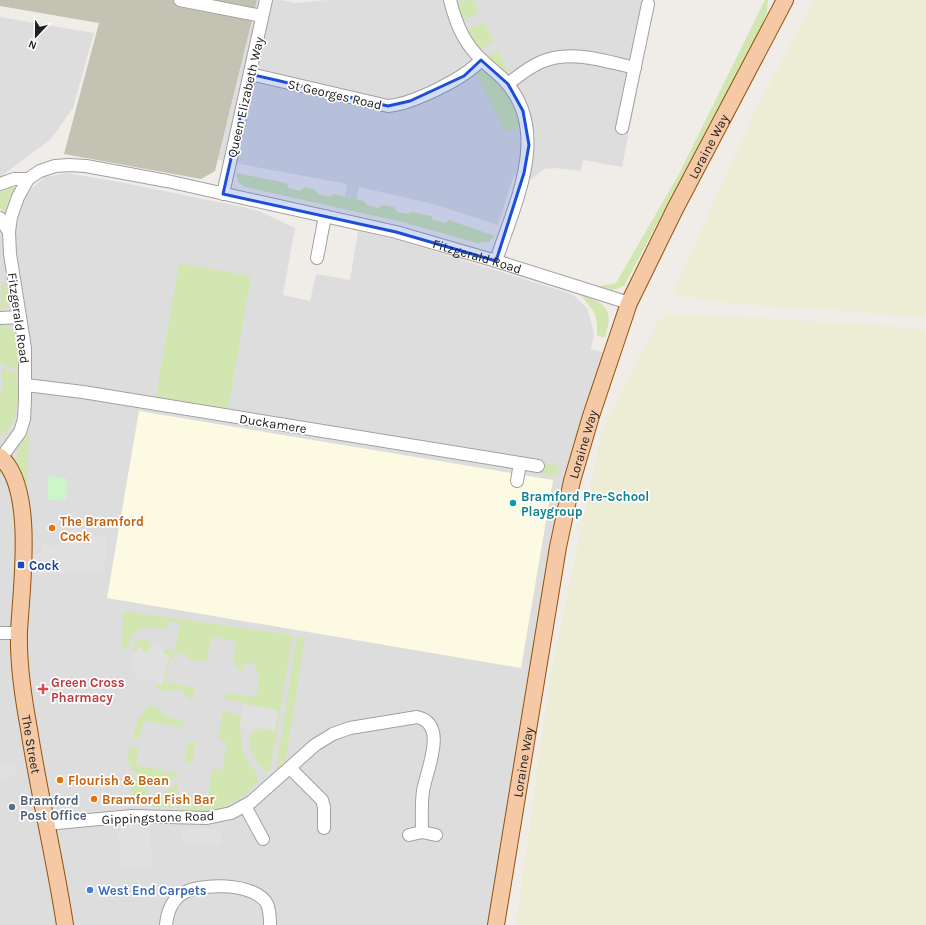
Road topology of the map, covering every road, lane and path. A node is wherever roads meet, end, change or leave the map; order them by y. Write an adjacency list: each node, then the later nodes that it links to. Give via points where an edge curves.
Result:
1 (180, 0): 6 (street)
2 (266, 0): 6 (street, Queen Elizabeth Way)
3 (450, 0): 7 (street, via 462,35)
4 (785, 0): 20 (main road, Loraine Way, via 675,208)
5 (648, 4): 8 (street)
6 (262, 16): 9 (street, Queen Elizabeth Way)
7 (482, 60): 9 (street, St Georges Road, via 464,76 410,101 388,106); 10 (street)
8 (634, 68): 10 (street, via 577,56 554,57 540,62); 11 (street)
9 (250, 74): 14 (street, Queen Elizabeth Way)
10 (508, 84): 19 (street, via 526,120 529,145 524,173)
11 (622, 128)
12 (28, 179): 13 (street); 14 (street, Fitzgerald Road, via 50,168 76,165); 17 (street, Fitzgerald Road, via 16,201)
13 (0, 184)
14 (222, 194): 15 (street, Fitzgerald Road)
15 (325, 216): 18 (street); 19 (street, Fitzgerald Road, via 396,232)
16 (0, 218): 17 (street)
17 (9, 232): 21 (street, Fitzgerald Road)
18 (317, 258)
19 (496, 261): 20 (street, Fitzgerald Road)
20 (629, 303): 41 (main road, Loraine Way, via 572,481 550,590)
21 (20, 316): 22 (street); 23 (street, Fitzgerald Road, via 25,348)
22 (0, 318)
23 (26, 384): 24 (street, Fitzgerald Road, via 22,428 16,440); 25 (street, Duckamere)
24 (1, 457): 29 (main road, Fitzgerald Road, via 14,477 22,518 24,560)
25 (520, 463): 26 (street, Duckamere); 27 (street)
26 (538, 466)
27 (517, 481)
28 (0, 633): 29 (street)
29 (19, 633): 32 (main road, The Street, via 22,688)
30 (290, 768): 31 (street, Gippingstone Road); 33 (street, via 322,800); 34 (street, Gippingstone Road, via 322,740 333,734 350,728 407,718 424,719 430,727 434,747 423,794)
31 (245, 806): 32 (street, Gippingstone Road, via 231,813 206,818 132,816); 37 (street)
32 (46, 824): 38 (main road, The Street)
33 (324, 828)
34 (422, 832): 35 (street); 36 (street)
35 (409, 835)
36 (436, 835)
37 (263, 839)
38 (65, 925)
39 (166, 925): 40 (street, via 171,906 180,895 202,887 239,887 254,892 264,900 269,911)
40 (270, 925)
41 (496, 925)

